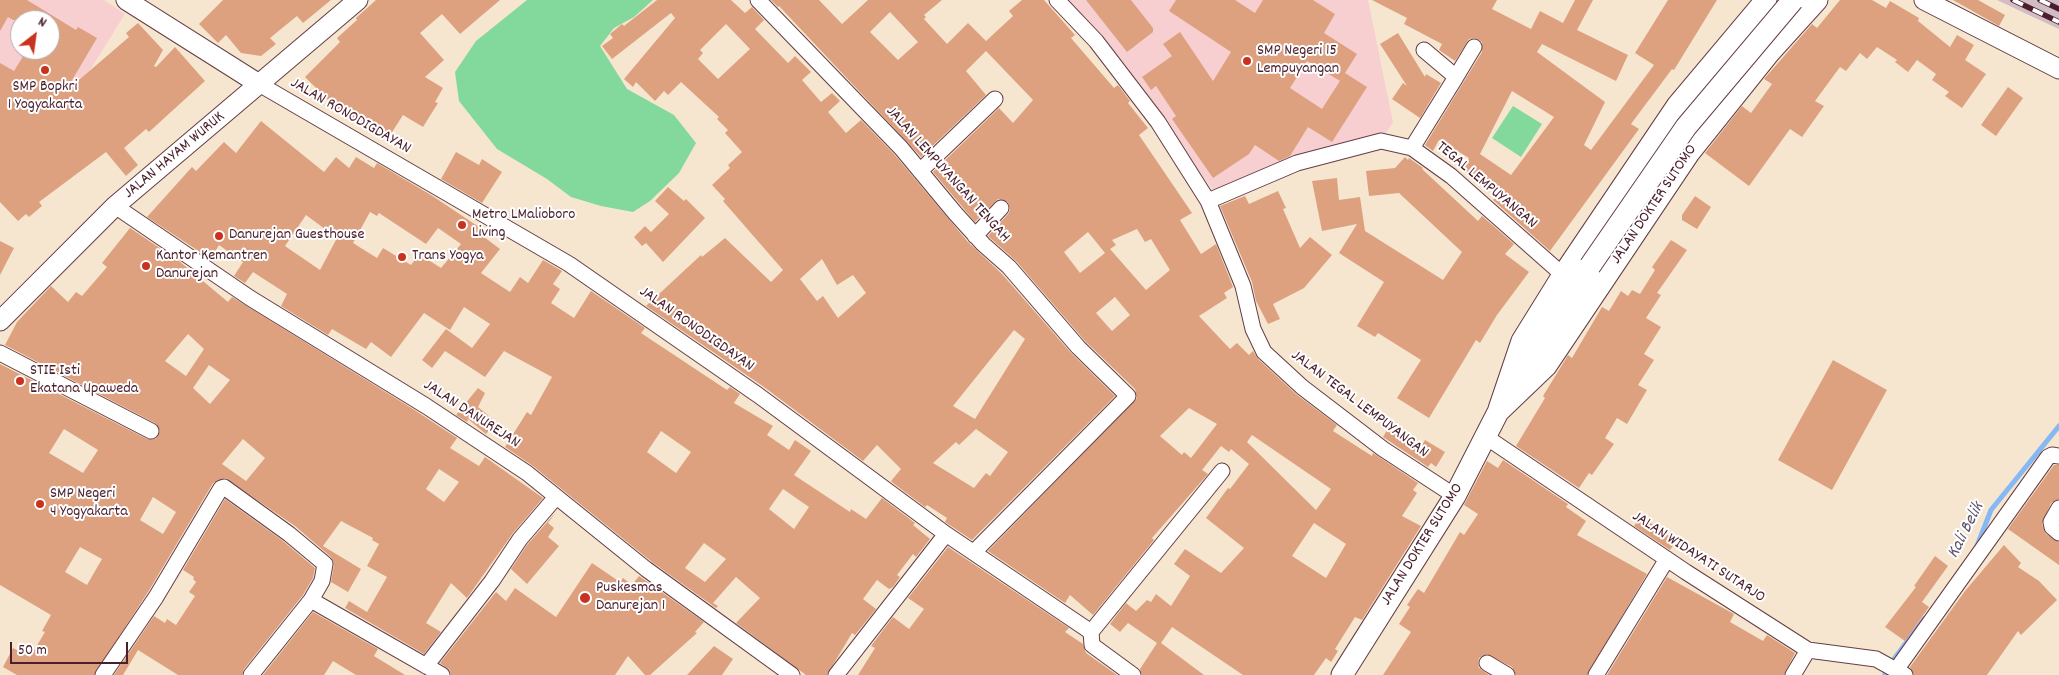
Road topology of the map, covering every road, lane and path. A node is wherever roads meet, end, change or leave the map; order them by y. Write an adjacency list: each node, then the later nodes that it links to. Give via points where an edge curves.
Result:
1 (126, 0): 16 (street)
2 (358, 0): 16 (street, JALAN HAYAM WURUK)
3 (758, 0): 20 (street, JALAN LEMPUYANGAN TENGAH, via 853,96)
4 (1057, 0): 21 (street, JALAN TEGAL LEMPUYANGAN, via 1096,41 1158,122)
5 (1766, 0): 13 (main road, JALAN DOKTER SUTOMO)
6 (1774, 0): 10 (street)
7 (1793, 0): 28 (main road, JALAN DOKTER SUTOMO, bridge, via 1686,127 1590,266)
8 (1817, 0): 10 (main road, JALAN DOKTER SUTOMO)
9 (1924, 0): 14 (street)
10 (1779, 42): 17 (main road, JALAN DOKTER SUTOMO)
11 (1474, 47): 15 (street)
12 (1424, 50): 15 (street)
13 (1713, 62): 17 (street, via 1727,61 1740,71); 25 (main road, JALAN DOKTER SUTOMO, via 1677,106)
14 (2059, 69)
15 (1456, 77): 19 (street)
16 (259, 84): 22 (street, JALAN HAYAM WURUK); 37 (street, JALAN RONODIGDAYAN, via 569,264 758,395)
17 (1743, 84): 28 (main road, JALAN DOKTER SUTOMO, via 1667,184 1551,360)
18 (995, 99): 20 (street)
19 (1412, 148): 21 (street, TEGAL LEMPUYANGAN, via 1381,141 1297,163); 25 (street, TEGAL LEMPUYANGAN, via 1450,176)
20 (920, 171): 24 (street, JALAN LEMPUYANGAN TENGAH)
21 (1208, 201): 33 (street, JALAN TEGAL LEMPUYANGAN, via 1243,286 1264,352 1302,387 1384,449)
22 (115, 206): 26 (street, JALAN HAYAM WURUK); 34 (street, JALAN DANUREJAN, via 250,298 426,406)
23 (1001, 208): 24 (street)
24 (975, 236): 38 (street, JALAN LEMPUYANGAN TENGAH, via 1015,274 1078,347 1128,396)
25 (1563, 275): 28 (main road, JALAN DOKTER SUTOMO, via 1522,341)
26 (0, 321)
27 (0, 353): 29 (street)
28 (1498, 412): 30 (main road, JALAN DOKTER SUTOMO)
29 (151, 431)
30 (1486, 436): 33 (main road, JALAN DOKTER SUTOMO); 39 (street, JALAN WIDAYATI SUTARJO)
31 (2059, 456): 45 (street, via 2048,457)
32 (1222, 471): 41 (street)
33 (1455, 496): 52 (main road, JALAN DOKTER SUTOMO)
34 (556, 497): 44 (street, via 520,539); 49 (street, JALAN DANUREJAN, via 646,569)
35 (2059, 508): 36 (street, via 2051,522)
36 (2059, 533)
37 (946, 534): 38 (street, JALAN RONODIGDAYAN); 50 (street)
38 (974, 552): 41 (street, JALAN RONODIGDAYAN)
39 (1667, 559): 42 (street, JALAN WIDAYATI SUTARJO); 54 (street)
40 (311, 600): 44 (street); 46 (street, via 324,576 325,564 289,534 224,487 221,488 156,597); 47 (street)
41 (1091, 632): 51 (street, via 1092,645)
42 (1808, 650): 45 (street, JALAN WIDAYATI SUTARJO, via 1867,657); 55 (street)
43 (1486, 663): 53 (street)
44 (426, 666): 48 (street)
45 (1898, 671)
46 (104, 675)
47 (251, 675)
48 (442, 675)
49 (792, 675)
50 (836, 675)
51 (1134, 675)
52 (1342, 675)
53 (1507, 675)
54 (1596, 675)
55 (1793, 675)

